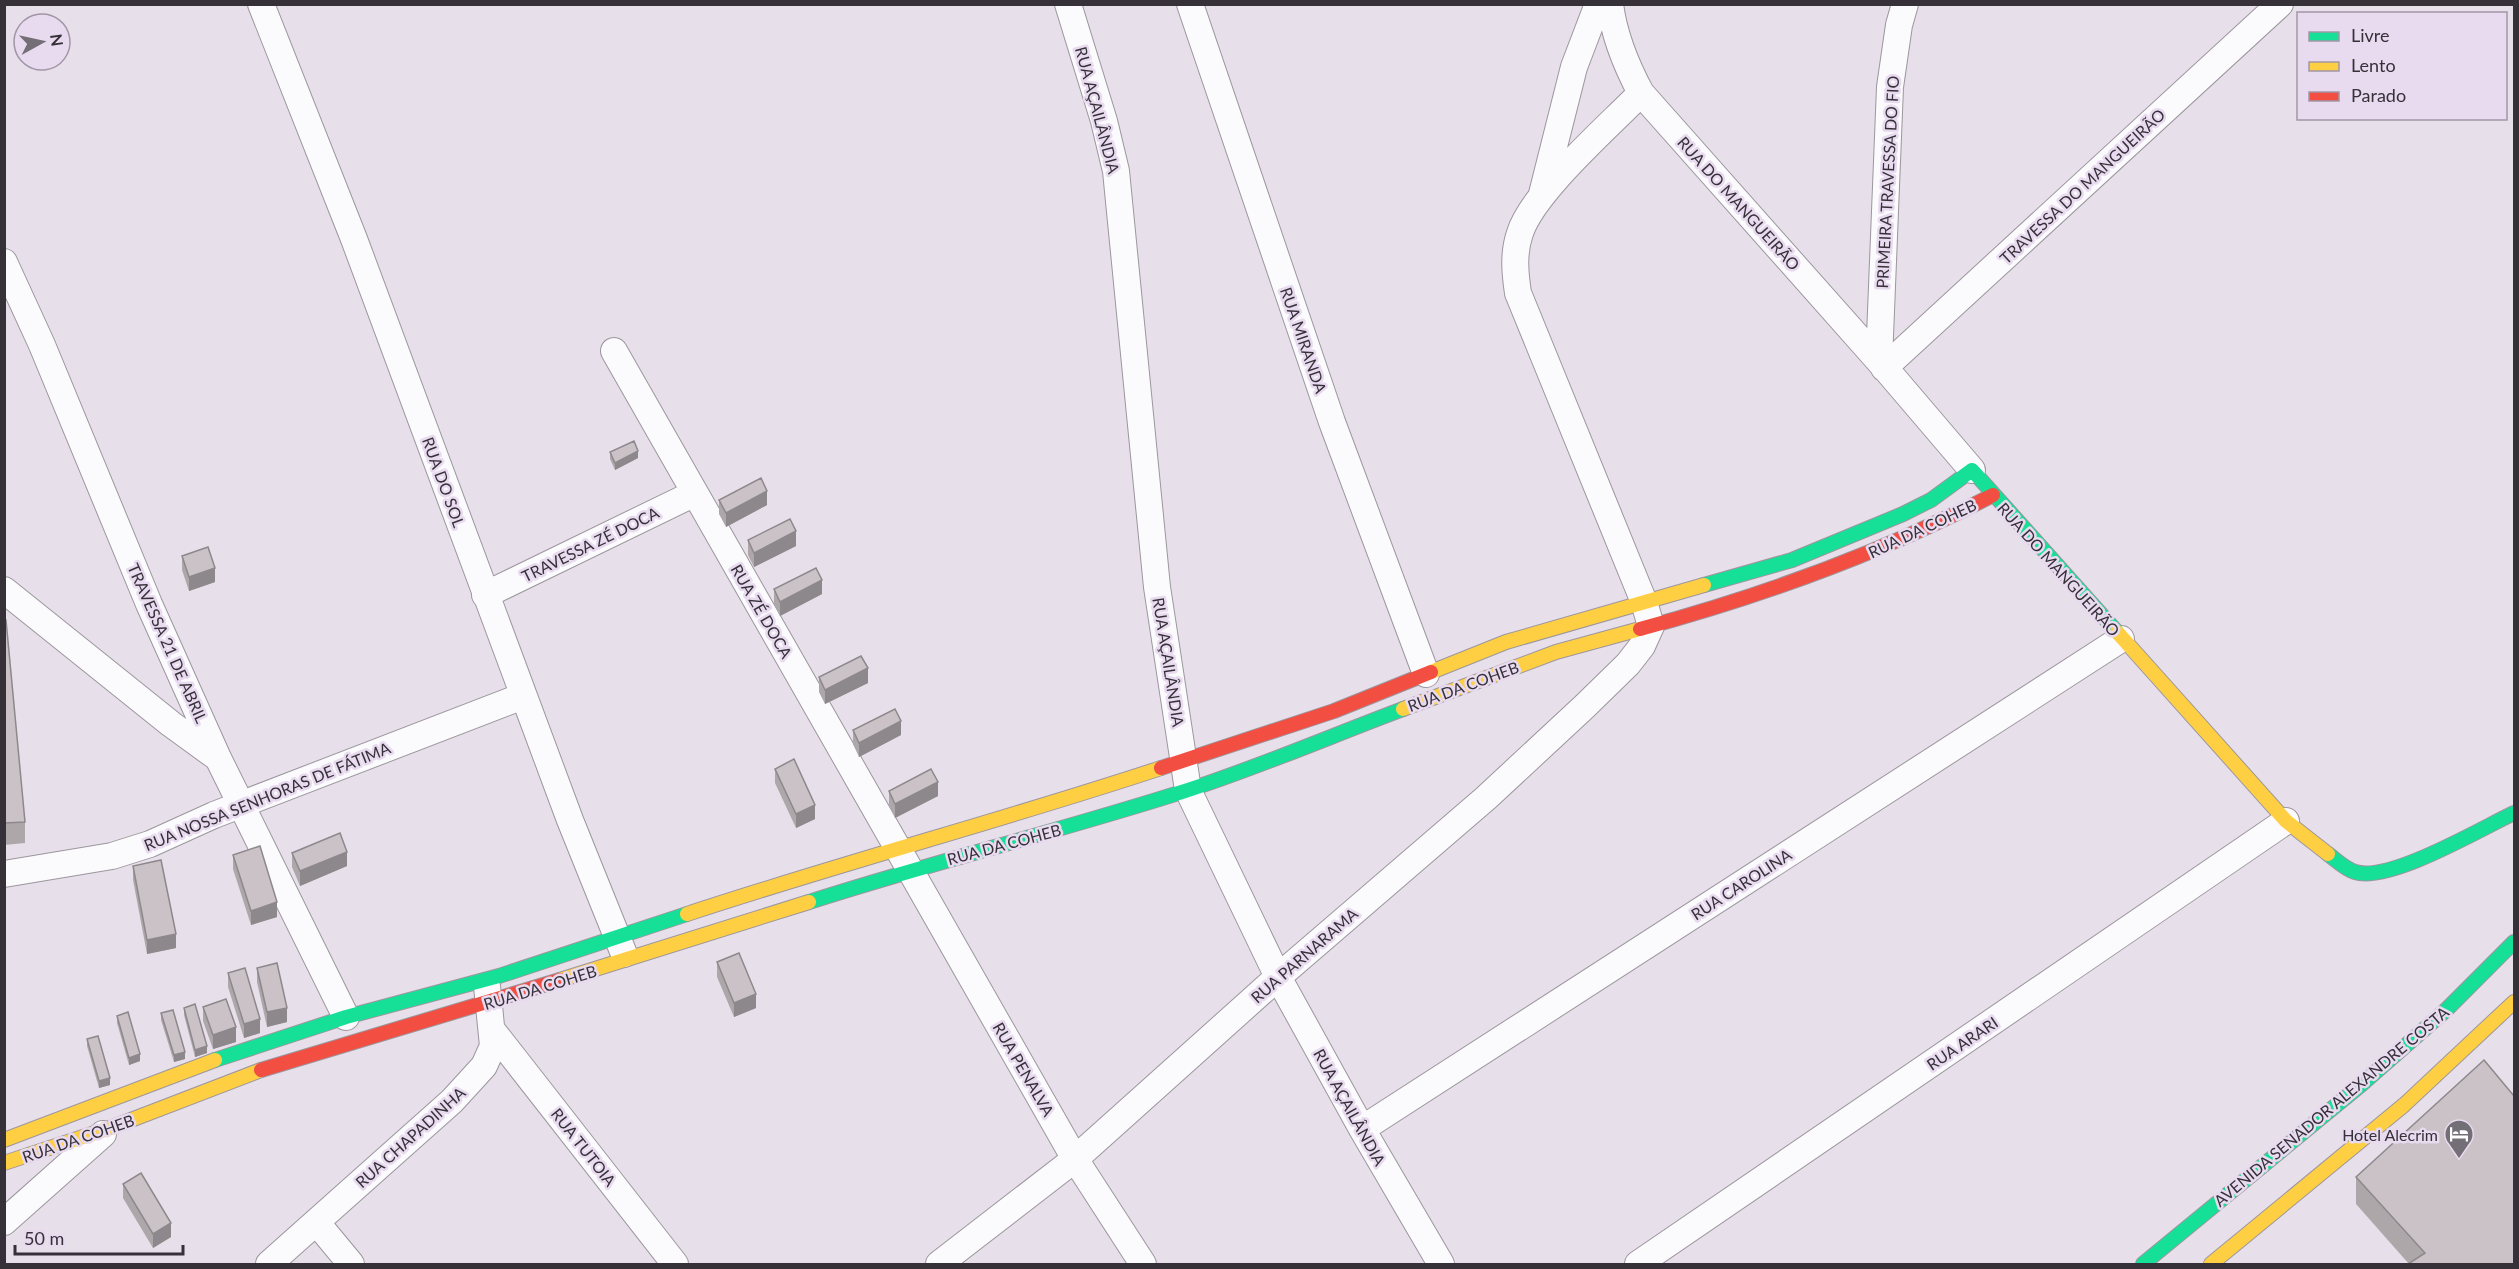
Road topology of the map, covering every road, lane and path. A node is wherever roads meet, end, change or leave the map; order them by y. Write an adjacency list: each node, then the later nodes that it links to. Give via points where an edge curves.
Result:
1 (261, 4): 16 (street, RUA DO SOL, via 375,295)
2 (1068, 4): 23 (street, RUA AÇAILÂNDIA, via 1116,171 1157,587)
3 (1190, 4): 20 (street, RUA MIRANDA, via 1332,422)
4 (1598, 4): 9 (street, via 1574,67)
5 (1610, 4): 8 (street, RUA DO MANGUEIRÃO, via 1616,35)
6 (1905, 4): 12 (street, PRIMEIRA TRAVESSA DO FIO, via 1890,87)
7 (2280, 4): 12 (street, TRAVESSA DO MANGUEIRÃO)
8 (1641, 93): 9 (street); 12 (street, RUA DO MANGUEIRÃO)
9 (1542, 194): 18 (street, via 1520,232 1514,266 1518,293)
10 (4, 262): 22 (street, TRAVESSA 21 DE ABRIL)
11 (614, 351): 14 (street, RUA ZÉ DOCA)
12 (1882, 365): 13 (street, RUA DO MANGUEIRÃO)
13 (1971, 470): 15 (street, RUA DO MANGUEIRÃO); 18 (street, RUA DA COHEB, via 1931,500 1903,514)
14 (695, 493): 16 (street, TRAVESSA ZÉ DOCA); 28 (street, RUA ZÉ DOCA)
15 (1993, 495): 18 (street, RUA DA COHEB, via 1893,545 1765,591); 19 (street, RUA DO MANGUEIRÃO)
16 (485, 595): 21 (street, RUA DO SOL)
17 (10, 598): 22 (street)
18 (1647, 614): 20 (street, RUA DA COHEB, via 1506,642); 24 (street, RUA DA COHEB); 33 (street, RUA PARNARAMA, via 1642,646 1586,706 1486,798)
19 (2121, 639): 27 (street, RUA DO MANGUEIRÃO); 39 (street, RUA CAROLINA)
20 (1426, 674): 23 (street, RUA DA COHEB, via 1334,711)
21 (523, 696): 25 (street, RUA NOSSA SENHORAS DE FÁTIMA); 32 (street, RUA DO SOL)
22 (218, 758): 25 (street, TRAVESSA 21 DE ABRIL)
23 (1185, 760): 24 (street, RUA AÇAILÂNDIA); 28 (street, RUA DA COHEB, via 1053,804)
24 (1188, 790): 29 (street, RUA DA COHEB); 33 (street, RUA AÇAILÂNDIA)
25 (243, 805): 30 (street, RUA NOSSA SENHORAS DE FÁTIMA, via 112,856); 36 (street, TRAVESSA 21 DE ABRIL)
26 (2514, 813): 27 (street, RUA DO MANGUEIRÃO, via 2397,869 2374,874 2355,872 2338,862)
27 (2286, 821): 51 (street, RUA ARARI)
28 (896, 848): 29 (street, RUA ZÉ DOCA); 32 (street, RUA DA COHEB, via 781,883)
29 (912, 869): 32 (street, RUA DA COHEB); 41 (street, RUA PENALVA)
30 (4, 874)
31 (2514, 942): 52 (street, AVENIDA SENADOR ALEXANDRE COSTA, via 2445,1011 2283,1155)
32 (621, 949): 34 (street, RUA DA COHEB); 34 (street, RUA DA COHEB)
33 (1278, 976): 39 (street, RUA AÇAILÂNDIA); 41 (street, RUA PARNARAMA)
34 (487, 992): 36 (street, RUA DA COHEB); 37 (street, RUA CHAPADINHA); 38 (street, RUA DA COHEB, via 242,1076)
35 (2514, 1002): 53 (street, via 2383,1124 2304,1180)
36 (346, 1017): 40 (street, RUA DA COHEB, via 197,1065)
37 (492, 1030): 44 (street, RUA CHAPADINHA, via 493,1046 484,1066 452,1101); 47 (street, RUA TUTOIA)
38 (110, 1128): 42 (street, RUA DA COHEB); 43 (street)
39 (1362, 1129): 50 (street, RUA AÇAILÂNDIA)
40 (4, 1140)
41 (1076, 1159): 48 (street, RUA PARNARAMA); 49 (street, RUA PENALVA)
42 (4, 1163)
43 (4, 1222)
44 (317, 1223): 45 (street, RUA CHAPADINHA); 46 (street)
45 (269, 1264)
46 (351, 1264)
47 (675, 1264)
48 (939, 1264)
49 (1143, 1264)
50 (1441, 1264)
51 (1638, 1264)
52 (2143, 1264)
53 (2211, 1264)

